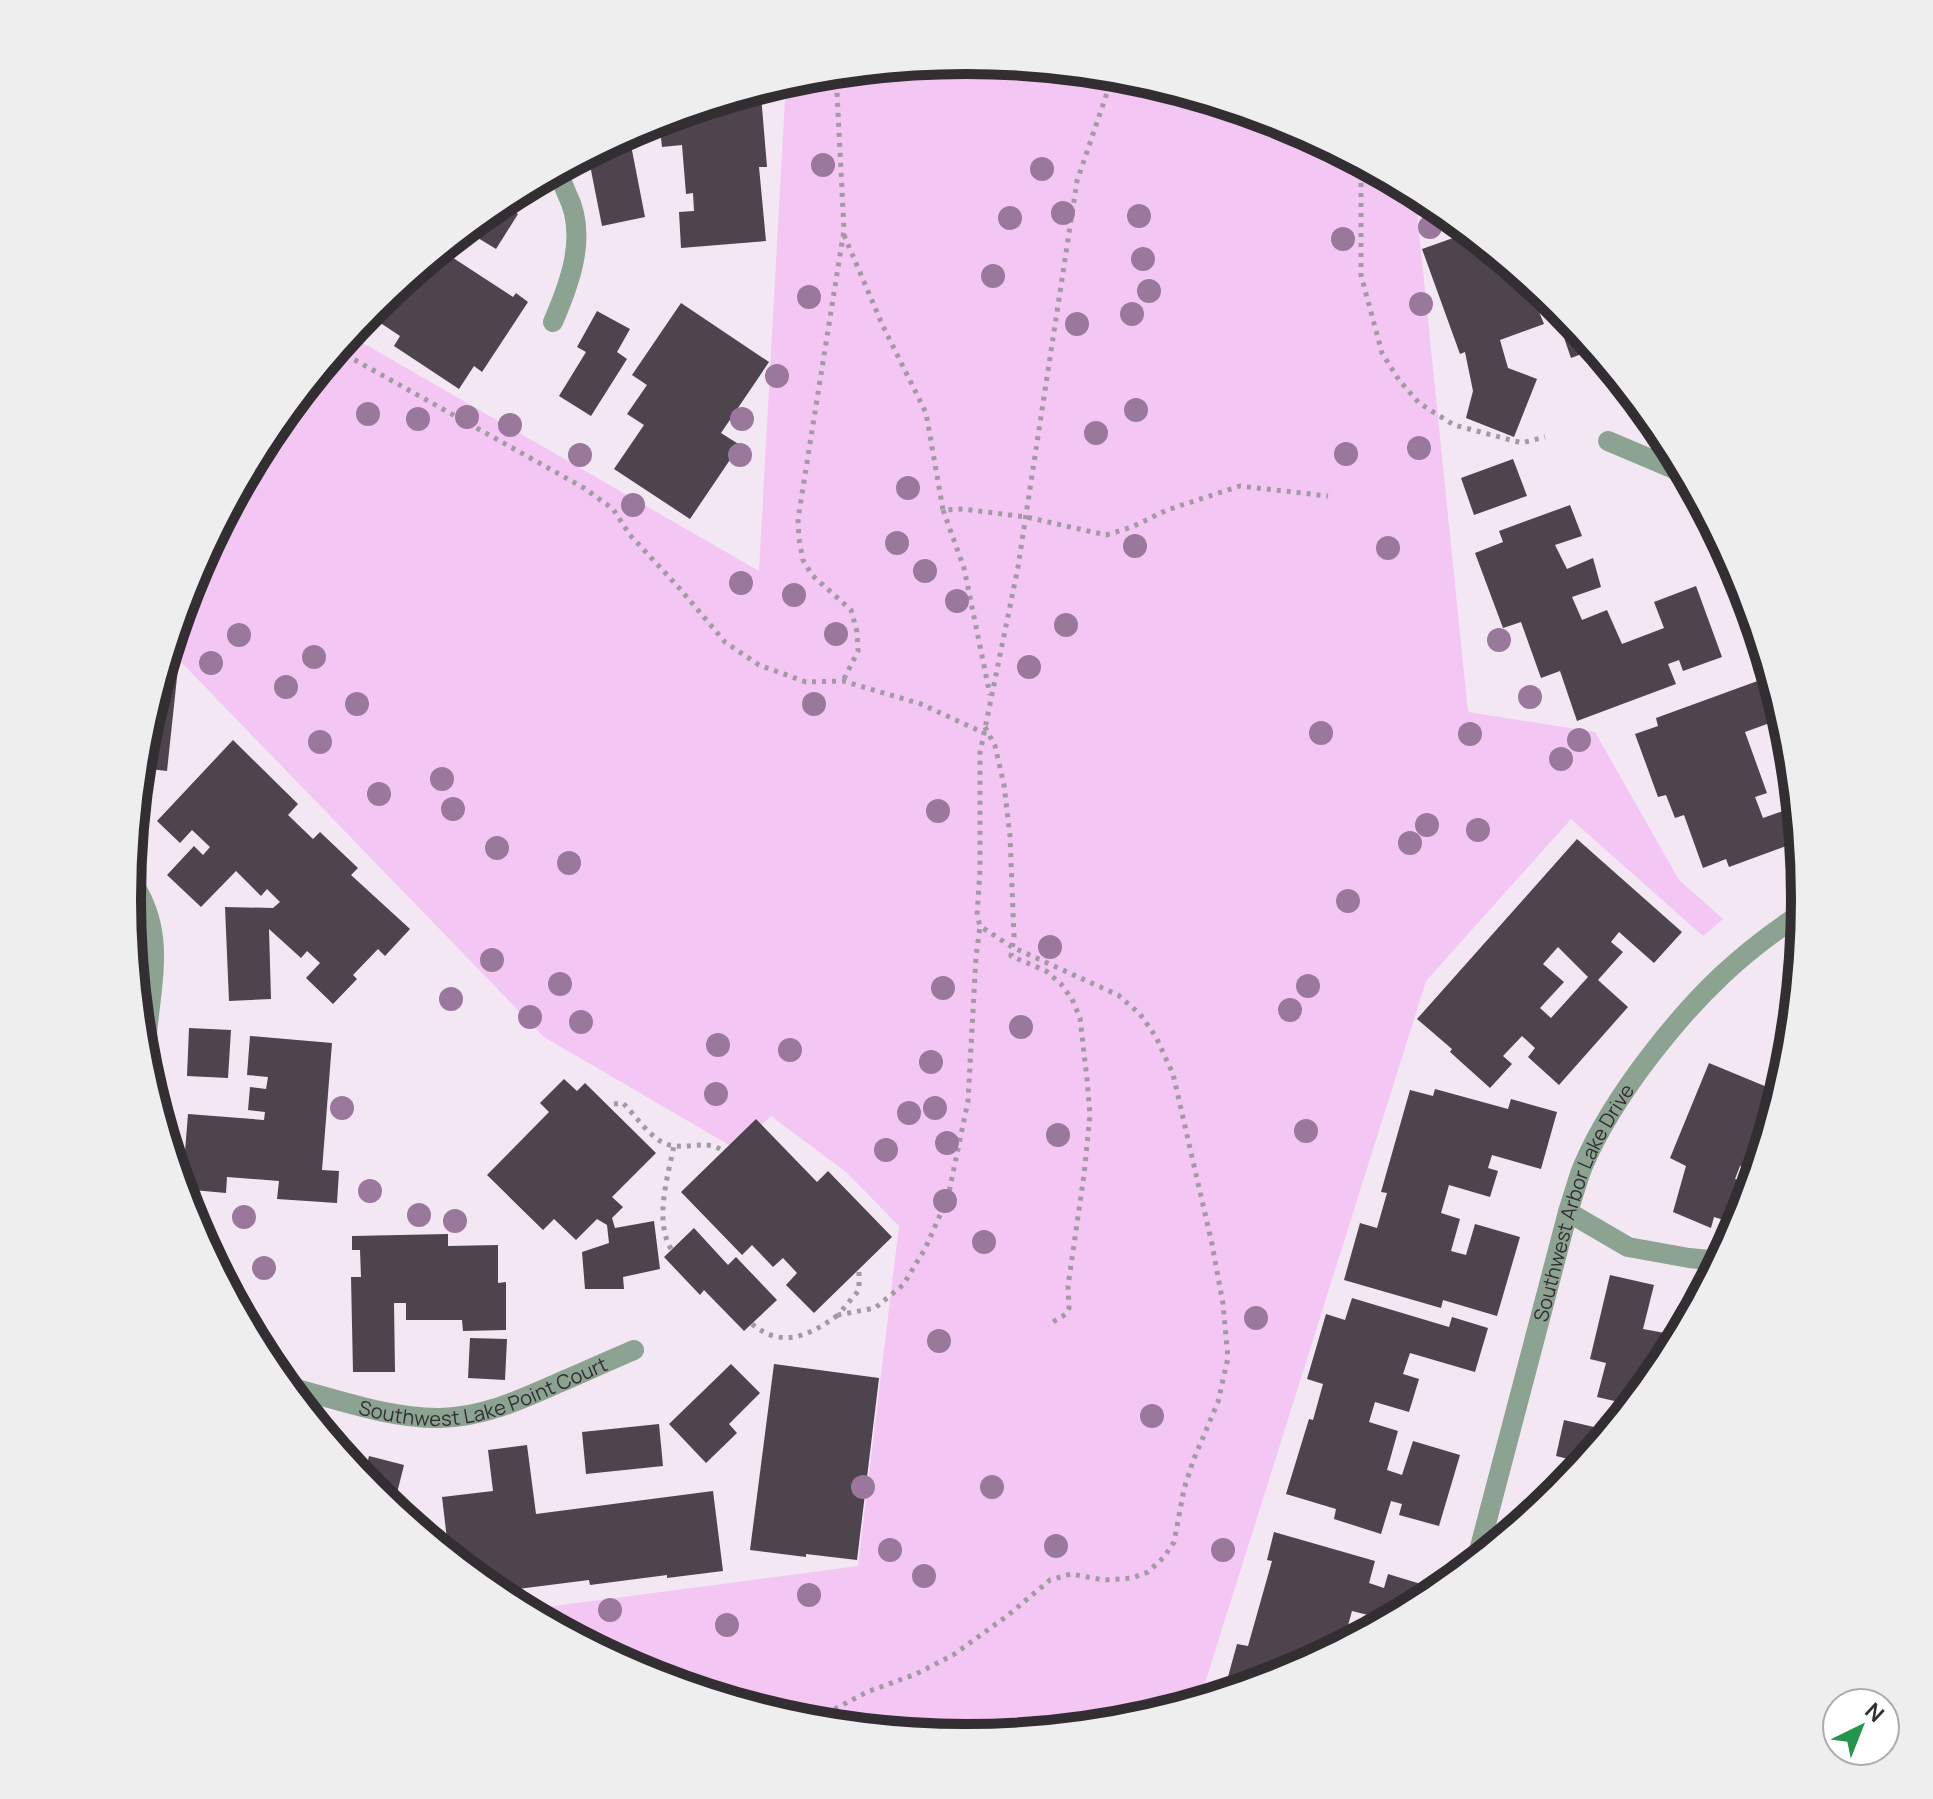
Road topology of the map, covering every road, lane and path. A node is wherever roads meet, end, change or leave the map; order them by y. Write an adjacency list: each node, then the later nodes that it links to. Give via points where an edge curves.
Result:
1 (837, 85): 5 (path)
2 (1108, 87): 13 (path, via 1077,181)
3 (1361, 175): 8 (path, via 1361,275 1382,353 1399,380 1419,403 1454,425 1522,443)
4 (561, 181): 6 (street, via 573,206 576,243 569,283)
5 (844, 235): 12 (path, via 926,413); 14 (path, via 798,519 803,560 851,610 858,651)
6 (553, 322)
7 (346, 355): 14 (path, via 613,509 725,642 759,665 806,682)
8 (1545, 437)
9 (1608, 441): 10 (street)
10 (1669, 467)
11 (1328, 496): 13 (path, via 1240,486 1106,535)
12 (943, 510): 13 (path); 15 (path, via 964,568)
13 (1026, 517): 15 (path)
14 (843, 681): 16 (path)
15 (991, 700): 16 (path)
16 (985, 730): 19 (path, via 980,753); 20 (path, via 995,746 1004,785 1014,894)
17 (141, 895): 21 (street, via 155,953)
18 (1791, 920): 25 (street, Southwest Arbor Lake Drive, via 1740,957 1680,1018 1627,1086 1583,1165)
19 (980, 926): 20 (path); 29 (path, via 968,1101 948,1197 903,1285 875,1308)
20 (1012, 947): 31 (path, via 1011,956 1046,971 1072,999 1080,1018 1087,1079 1090,1115 1069,1308); 35 (path, via 1118,995 1140,1014 1173,1074 1223,1304 1228,1358 1218,1402 1184,1489 1174,1542 1148,1572 1132,1578 1071,1574 1050,1580 953,1655)
21 (149, 1016)
22 (614, 1104): 23 (path, via 623,1103 654,1136)
23 (674, 1145): 24 (path, via 715,1145); 26 (path, via 663,1205)
24 (723, 1151)
25 (1568, 1212): 27 (street, via 1628,1247); 34 (street, Southwest Arbor Lake Drive)
26 (671, 1249)
27 (1709, 1260)
28 (859, 1272): 29 (path, via 859,1290)
29 (838, 1315): 30 (path, via 795,1338 771,1337)
30 (752, 1324)
31 (1048, 1325)
32 (634, 1350): 33 (street, Southwest Lake Point Court, via 510,1405 473,1415 404,1415)
33 (304, 1391)
34 (1481, 1545)
35 (828, 1713)

